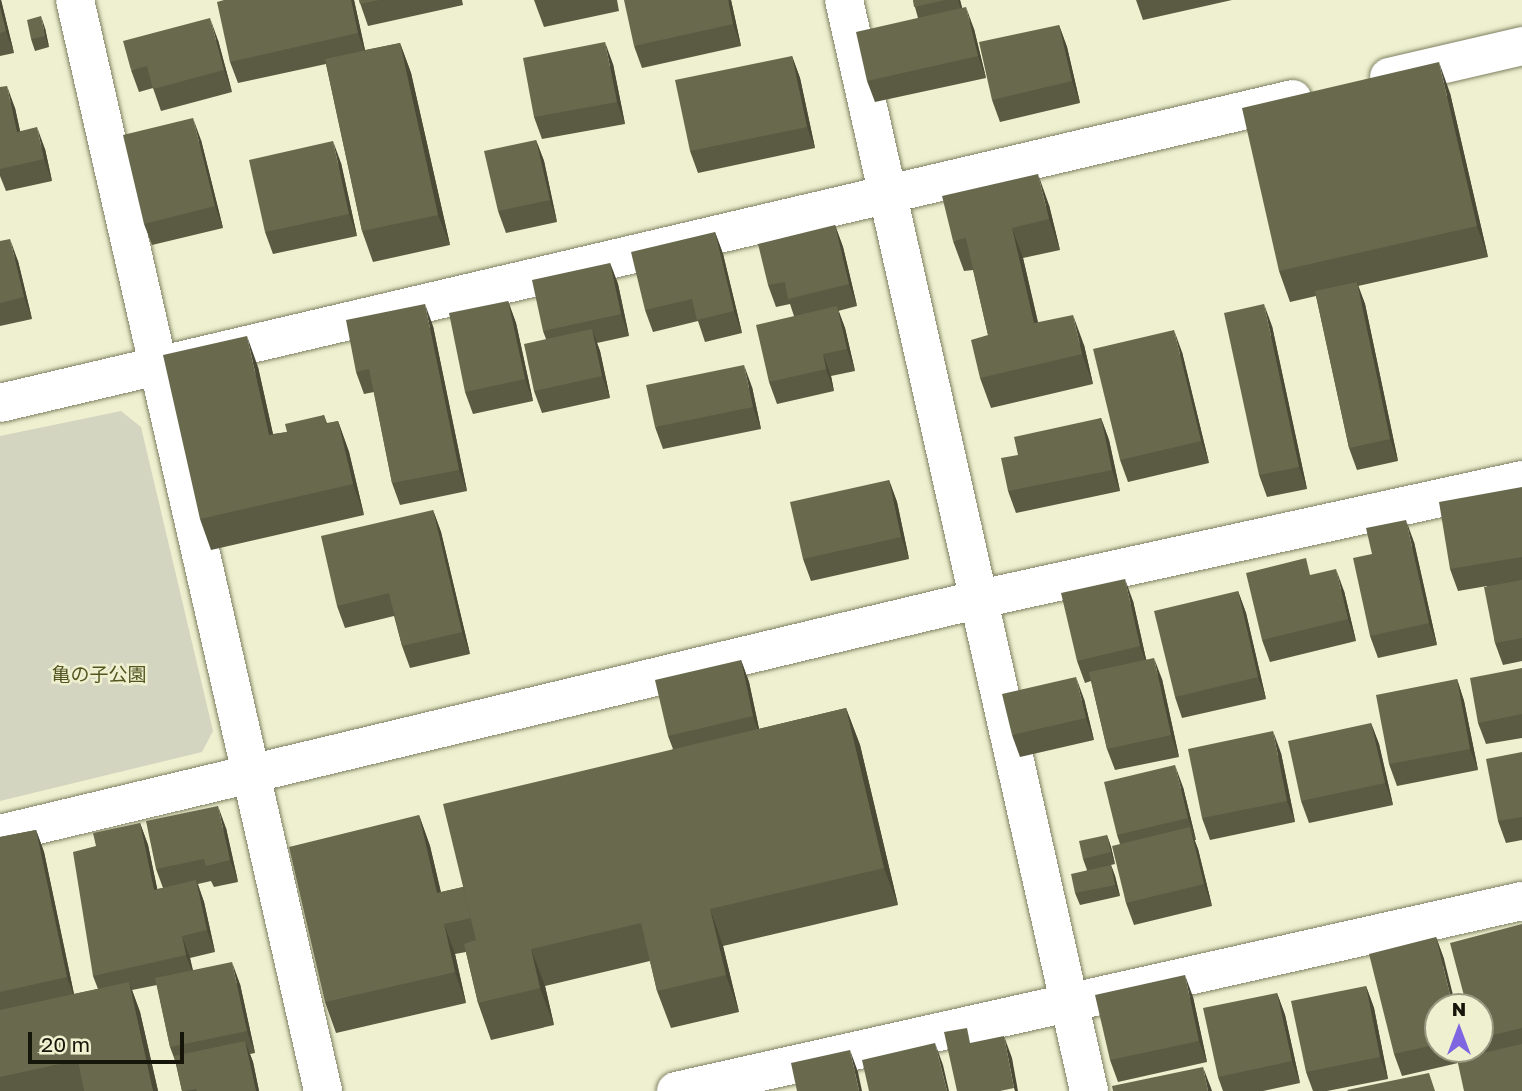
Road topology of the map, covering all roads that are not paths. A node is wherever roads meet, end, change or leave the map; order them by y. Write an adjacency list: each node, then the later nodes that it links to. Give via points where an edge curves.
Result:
1 (75, 0): 5 (street)
2 (844, 0): 4 (street)
3 (1522, 46): 4 (street)
4 (890, 194): 5 (street); 8 (street)
5 (159, 367): 6 (street); 9 (street)
6 (0, 403)
7 (1522, 480): 8 (street)
8 (980, 599): 9 (street); 12 (street)
9 (253, 776): 10 (street); 13 (street)
10 (0, 834)
11 (1522, 901): 12 (street)
12 (1068, 1001): 14 (street); 15 (street)
13 (323, 1091)
14 (676, 1091)
15 (1089, 1091)

